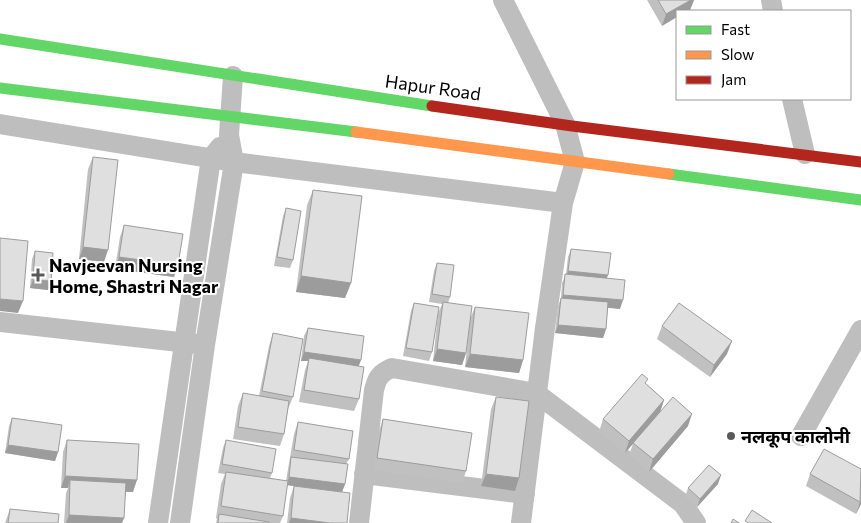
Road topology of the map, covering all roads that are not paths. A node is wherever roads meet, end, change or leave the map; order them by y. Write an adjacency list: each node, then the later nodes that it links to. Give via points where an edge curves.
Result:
1 (503, 0): 7 (street)
2 (0, 39): 3 (main road, Hapur Road)
3 (233, 76): 7 (main road, Hapur Road); 8 (street)
4 (0, 88): 8 (main road)
5 (792, 100): 9 (street)
6 (0, 124): 10 (street)
7 (564, 124): 9 (main road, Hapur Road); 12 (street)
8 (229, 126): 10 (street); 11 (street); 12 (main road)
9 (805, 154): 13 (main road, Hapur Road)
10 (211, 158): 11 (street); 18 (street)
11 (234, 162): 15 (street); 19 (street)
12 (575, 162): 14 (main road); 15 (street)
13 (861, 162)
14 (861, 200)
15 (563, 203): 20 (street)
16 (0, 322): 18 (street)
17 (861, 330): 21 (street)
18 (184, 342): 19 (street); 24 (street)
19 (205, 345): 25 (street)
20 (536, 393): 22 (street, via 392,368 382,372 374,390); 23 (street); 28 (street, via 683,504)
21 (801, 436)
22 (364, 474): 23 (street); 26 (street)
23 (525, 494): 27 (street)
24 (158, 523)
25 (180, 523)
26 (359, 523)
27 (522, 523)
28 (696, 523)

